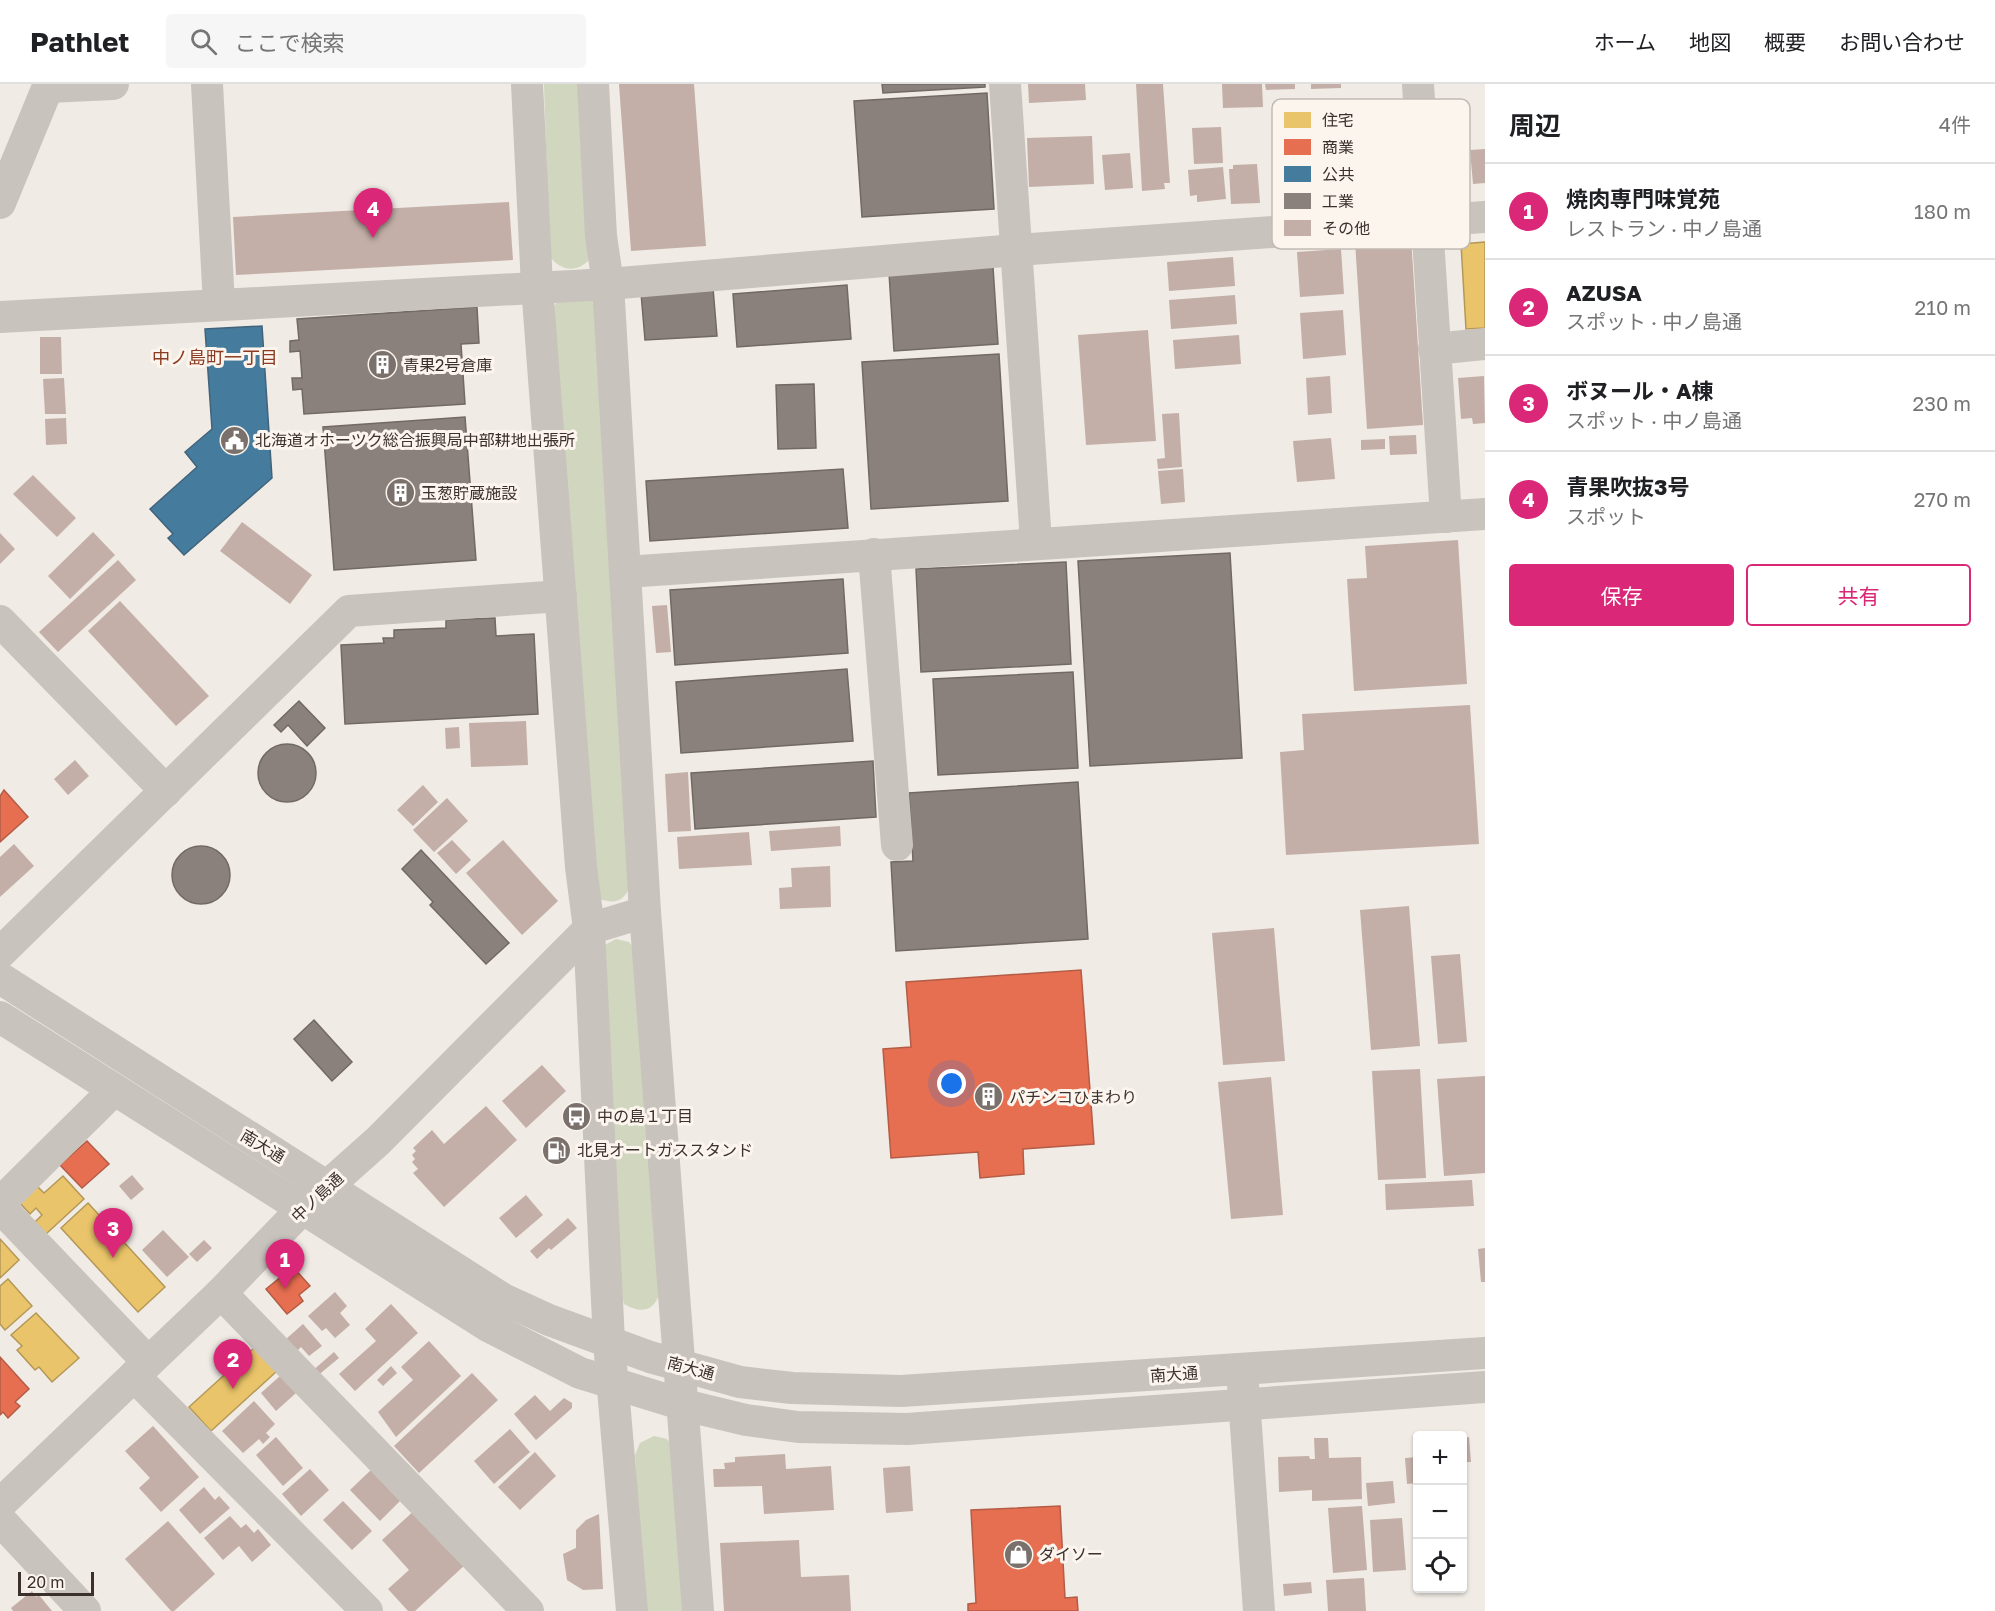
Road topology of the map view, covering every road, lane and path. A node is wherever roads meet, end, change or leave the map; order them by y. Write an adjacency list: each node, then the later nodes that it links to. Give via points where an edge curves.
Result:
1 (114, 84): 7 (street)
2 (207, 84): 17 (street)
3 (527, 84): 16 (street)
4 (593, 84): 15 (street, via 601,236)
5 (1005, 84): 14 (street)
6 (1418, 84): 8 (street)
7 (49, 86): 9 (street)
8 (1419, 99)
9 (0, 202)
10 (1485, 217): 11 (street)
11 (1470, 218)
12 (1272, 232): 14 (street)
13 (1427, 249): 20 (street)
14 (1016, 250): 15 (street); 23 (street)
15 (608, 284): 16 (street); 25 (street)
16 (537, 286): 17 (street); 26 (street)
17 (219, 304): 18 (street)
18 (0, 317)
19 (1485, 344): 20 (street)
20 (1434, 349): 22 (street)
21 (1485, 514): 22 (street)
22 (1446, 517): 23 (street)
23 (1036, 542): 24 (street)
24 (874, 554): 25 (street); 29 (street)
25 (625, 572): 30 (street)
26 (561, 596): 28 (street, via 349,612); 31 (street, via 580,867)
27 (0, 621): 28 (street)
28 (166, 791): 32 (street)
29 (897, 845)
30 (645, 912): 31 (street, 中ノ島通); 43 (street)
31 (589, 929): 36 (street, 中ノ島通, via 386,1133); 41 (street)
32 (0, 953)
33 (0, 978): 36 (street, 南大通)
34 (0, 1017): 35 (street, 南大通)
35 (114, 1090): 37 (street); 39 (street, 南大通)
36 (328, 1185): 39 (street, 中ノ島通); 41 (street, 南大通, via 503,1299)
37 (0, 1203)
38 (0, 1207): 44 (street)
39 (304, 1207): 40 (street, 中ノ島通); 46 (street, 南大通, via 488,1326 580,1373)
40 (221, 1293): 44 (street, 中ノ島通); 54 (street)
41 (609, 1342): 43 (street, 南大通); 46 (street)
42 (1485, 1353): 45 (street, 南大通)
43 (681, 1366): 45 (street, 南大通, via 740,1382 901,1392); 49 (street)
44 (141, 1369): 50 (street, 中ノ島通); 53 (street)
45 (1242, 1370): 48 (street)
46 (613, 1384): 49 (street, 南大通); 55 (street)
47 (1485, 1387): 48 (street, 南大通)
48 (1245, 1404): 49 (street, 南大通, via 907,1429 798,1426 746,1420); 57 (street)
49 (684, 1405): 56 (street)
50 (0, 1504)
51 (0, 1520): 52 (street)
52 (86, 1611)
53 (367, 1611)
54 (528, 1611)
55 (632, 1611)
56 (698, 1611)
57 (1259, 1611)

